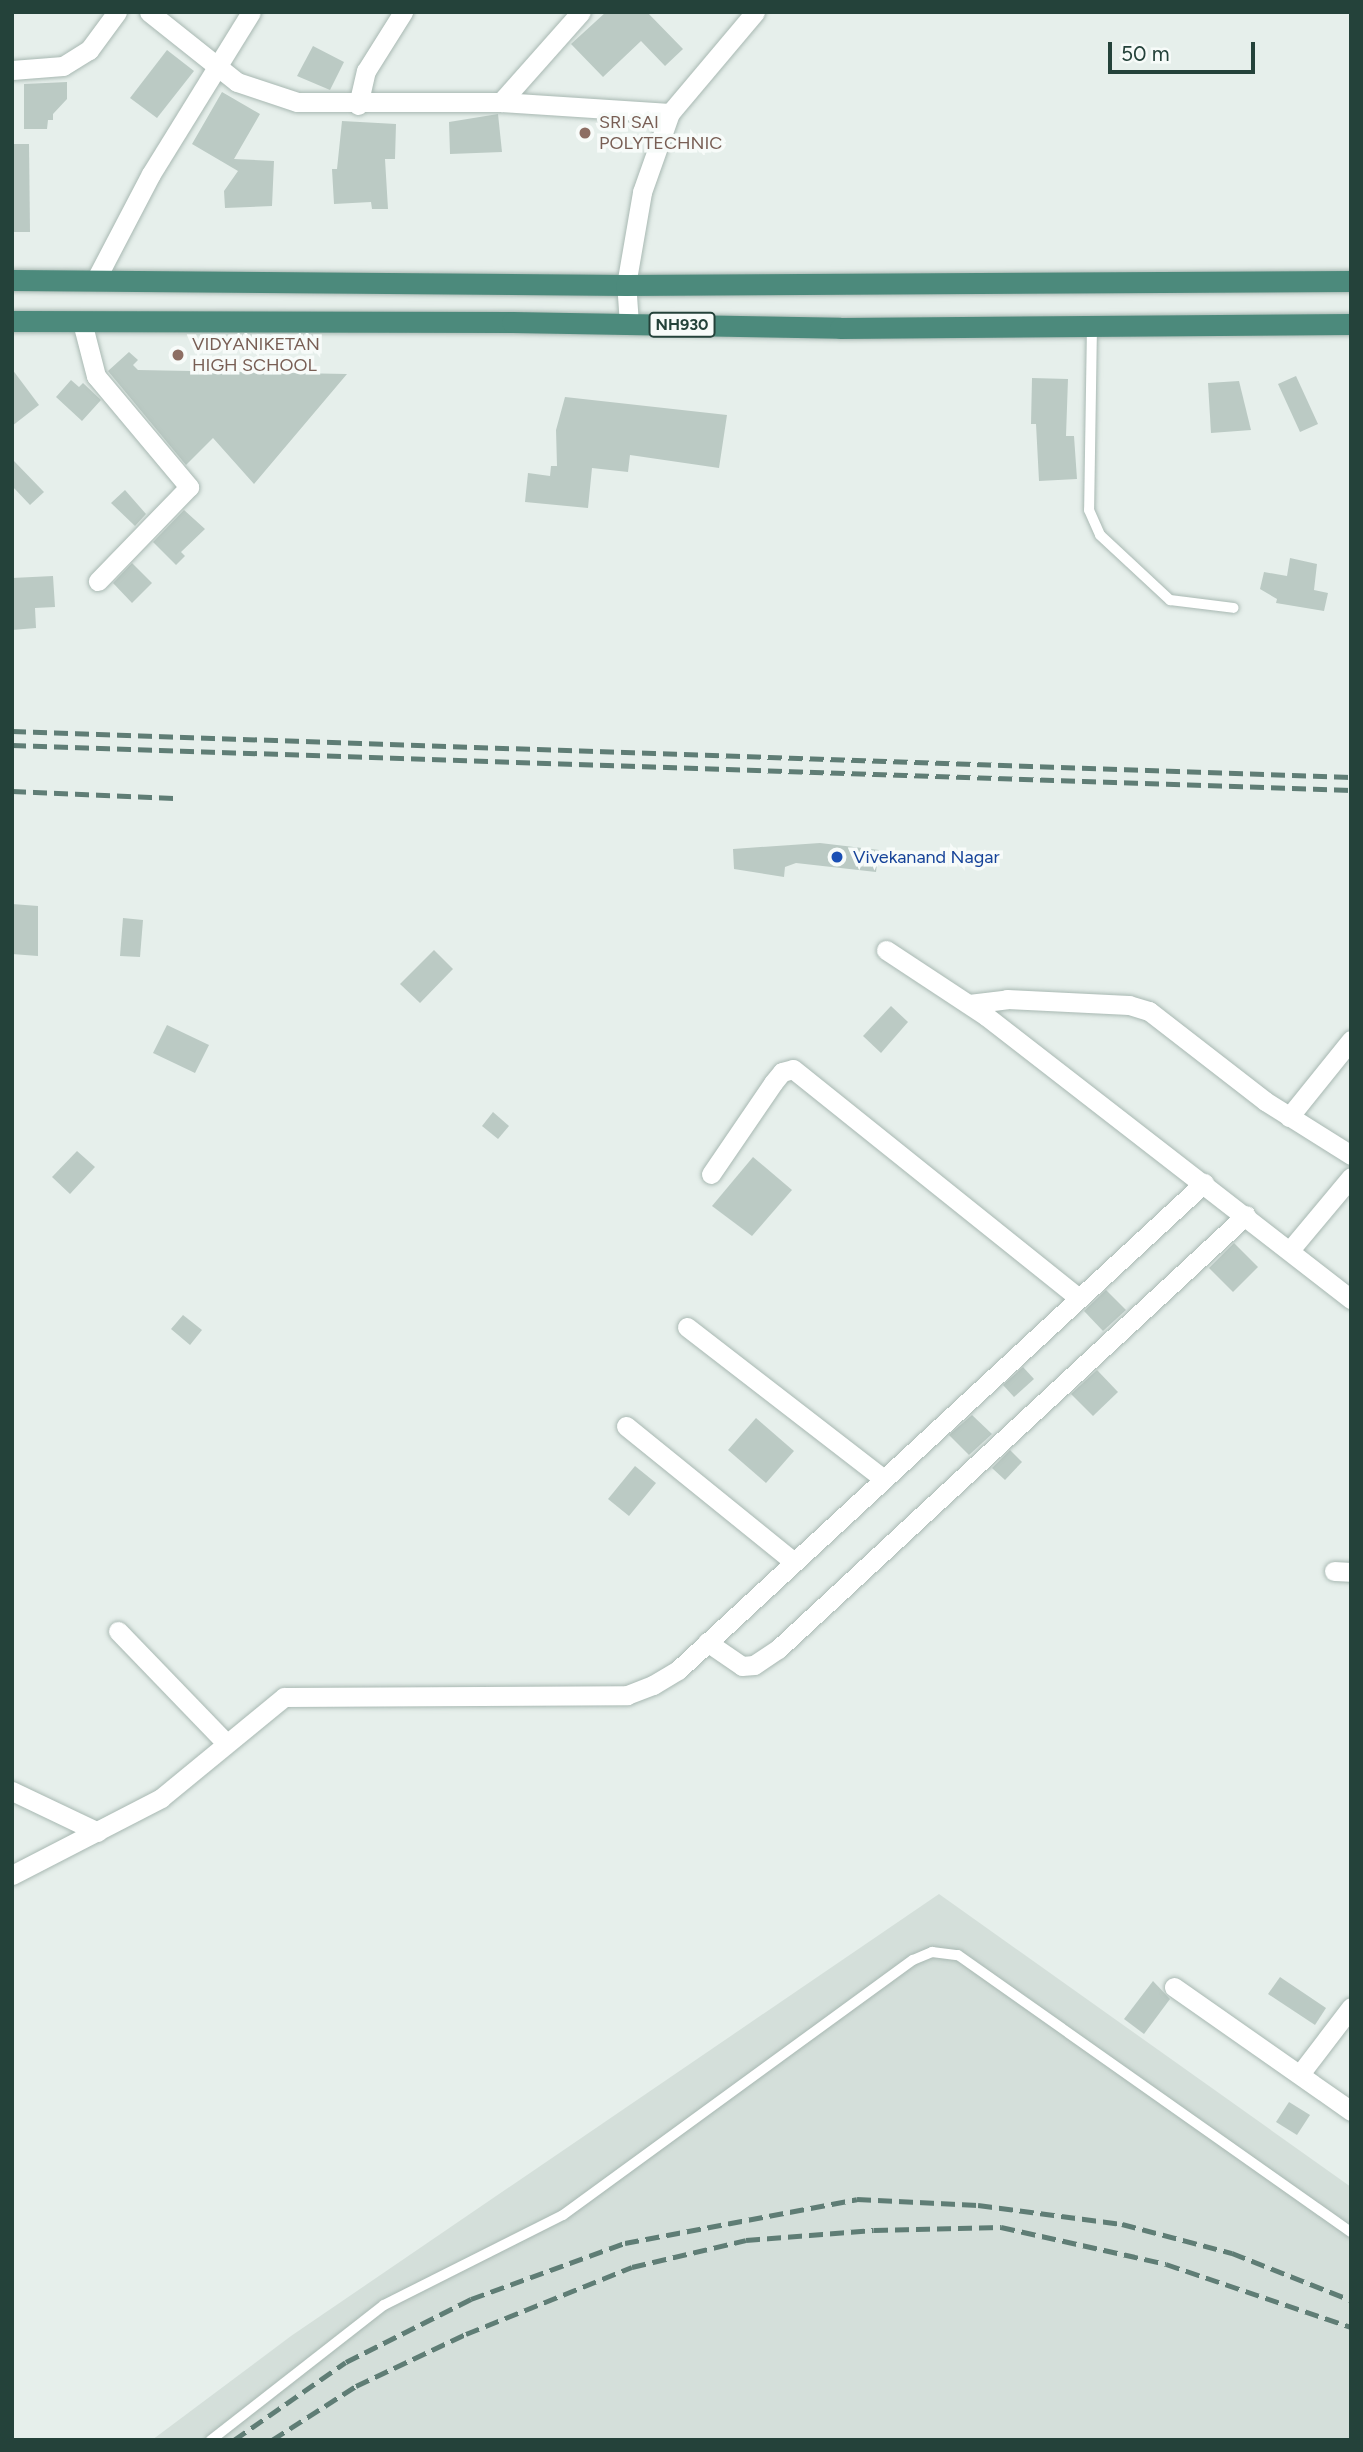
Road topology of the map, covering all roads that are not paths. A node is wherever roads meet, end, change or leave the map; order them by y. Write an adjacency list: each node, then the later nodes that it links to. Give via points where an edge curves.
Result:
1 (117, 12): 8 (street, via 89,50 64,66)
2 (149, 12): 7 (street)
3 (251, 12): 7 (street)
4 (403, 12): 10 (street, via 366,71)
5 (581, 12): 9 (street)
6 (755, 12): 11 (street)
7 (216, 67): 10 (street, via 237,82 297,102); 13 (street, via 151,174)
8 (12, 70)
9 (501, 102): 10 (street); 11 (street)
10 (358, 105)
11 (670, 113): 15 (street, via 642,192)
12 (12, 280): 13 (highway)
13 (95, 281): 15 (highway)
14 (1351, 281): 15 (highway)
15 (626, 285): 18 (street)
16 (12, 321): 17 (highway, NH930)
17 (82, 322): 18 (highway, NH930); 21 (street, via 96,376 189,487)
18 (629, 324): 20 (highway, NH930)
19 (1351, 324): 20 (highway, NH930)
20 (1092, 326): 22 (lane, via 1089,510 1100,535 1170,600)
21 (98, 582)
22 (1234, 608)
23 (886, 950): 24 (street)
24 (969, 1004): 26 (street, via 1007,999 1129,1005 1149,1011); 30 (street)
25 (1351, 1040): 26 (street)
26 (1289, 1117): 27 (street)
27 (1351, 1155)
28 (711, 1174): 33 (street, via 772,1083 782,1072 793,1069)
29 (1351, 1177): 32 (street)
30 (1204, 1183): 31 (street); 33 (street)
31 (1246, 1215): 32 (street); 40 (street, via 778,1648 754,1665 742,1666)
32 (1290, 1250): 34 (street)
33 (1079, 1298): 37 (street)
34 (1351, 1299)
35 (687, 1326): 37 (street)
36 (626, 1426): 38 (street)
37 (884, 1479): 38 (street)
38 (794, 1562): 40 (street)
39 (118, 1631): 41 (street)
40 (707, 1642): 41 (street, via 678,1670 627,1695 296,1695 274,1701)
41 (226, 1743): 43 (street, via 161,1798)
42 (12, 1791): 43 (street)
43 (98, 1832): 44 (street)
44 (12, 1875)
45 (1174, 1987): 47 (street)
46 (1351, 2007): 47 (street)
47 (1300, 2074): 48 (street)
48 (1351, 2110)
49 (1351, 2232): 50 (lane, via 958,1955 932,1952 913,1960 563,2215 384,2305)
50 (211, 2440)

